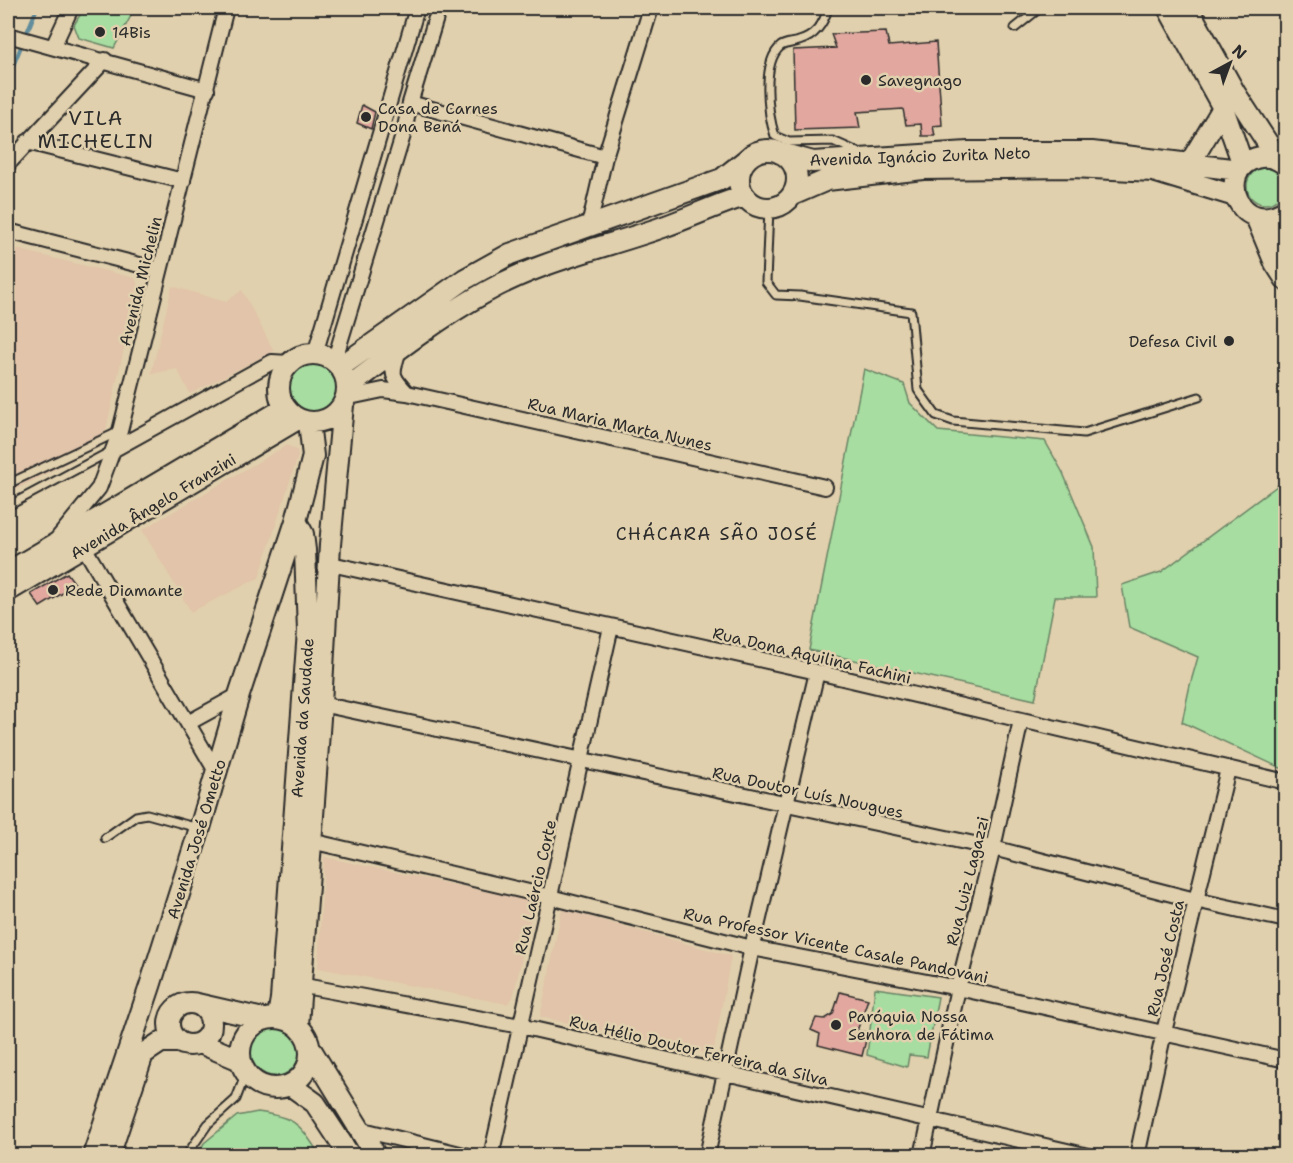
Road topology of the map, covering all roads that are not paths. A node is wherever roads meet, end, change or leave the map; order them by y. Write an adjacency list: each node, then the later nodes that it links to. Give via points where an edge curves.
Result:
1 (71, 8): 12 (street)
2 (226, 8): 14 (street, Avenida Michelin)
3 (417, 8): 39 (street)
4 (439, 8): 15 (street)
5 (651, 8): 19 (street)
6 (828, 8): 20 (lane, via 813,35 783,44 773,54 769,67 769,117 775,136 789,142 833,141)
7 (1040, 8): 10 (lane)
8 (1168, 8): 16 (main road)
9 (1188, 8): 22 (main road, via 1235,93)
10 (1015, 28)
11 (8, 35): 12 (street)
12 (53, 47): 13 (street)
13 (105, 60): 14 (street); 17 (street)
14 (207, 90): 26 (street, Avenida Michelin)
15 (411, 103): 19 (street); 41 (street)
16 (1223, 108): 23 (main road); 25 (main road)
17 (27, 142): 24 (street); 26 (street)
18 (780, 153): 20 (main road, Avenida Ignácio Zurita Neto, via 813,162); 21 (main road, via 762,151); 27 (main road, via 794,167 796,186)
19 (605, 157): 33 (street)
20 (867, 159): 23 (main road, Avenida Ignácio Zurita Neto, via 968,152 1081,152)
21 (746, 160): 28 (main road, via 739,178); 33 (main road, via 722,179)
22 (1282, 162): 25 (main road, via 1260,157)
23 (1190, 163): 25 (main road, Avenida Ignácio Zurita Neto)
24 (8, 164)
25 (1241, 168): 29 (main road, via 1235,178)
26 (183, 181): 36 (street, Avenida Michelin)
27 (792, 195): 29 (main road, Avenida Ignácio Zurita Neto, via 827,180 923,169 1073,167 1153,171); 30 (main road)
28 (744, 196): 30 (main road, via 751,203); 38 (main road, via 534,269 488,291)
29 (1236, 196): 32 (main road, via 1240,205)
30 (770, 208): 43 (lane, via 766,282 776,295 911,312 918,390 936,416 953,421 1084,433)
31 (1283, 212): 32 (main road); 35 (main road)
32 (1256, 217): 37 (main road)
33 (589, 226): 41 (main road, via 510,254 465,279)
34 (8, 231): 36 (street)
35 (1286, 240)
36 (159, 270): 46 (street, Avenida Michelin)
37 (1286, 280)
38 (399, 349): 42 (street, via 393,373); 44 (main road)
39 (315, 354): 40 (main road, via 297,357); 41 (main road)
40 (290, 363): 45 (main road, via 280,380 280,399); 47 (street, via 272,362)
41 (337, 364): 44 (main road, via 345,377)
42 (407, 393): 44 (street, Rua Maria Marta Nunes, via 383,390); 49 (street, Rua Maria Marta Nunes)
43 (1199, 396)
44 (345, 397): 45 (main road, via 328,418); 54 (main road, Avenida da Saudade)
45 (297, 416): 51 (main road, Avenida da Saudade, via 313,456); 52 (main road, Avenida Ângelo Franzini); 53 (main road, Avenida Ângelo Franzini)
46 (120, 431): 47 (street, Avenida Michelin); 48 (lane)
47 (113, 450): 50 (lane); 52 (street, Avenida Michelin, via 99,488)
48 (8, 484)
49 (825, 488)
50 (8, 506)
51 (301, 535): 54 (main road); 59 (main road, Avenida José Ometto); 80 (main road, Avenida da Saudade, via 308,631 281,999 278,1016)
52 (52, 546): 55 (main road, Avenida Ângelo Franzini)
53 (84, 547): 56 (main road, Avenida Ângelo Franzini); 62 (street)
54 (331, 555): 57 (street, Rua Dona Aquilina Fachini); 60 (main road, Avenida da Saudade)
55 (8, 572)
56 (8, 591)
57 (611, 627): 58 (street, Rua Dona Aquilina Fachini); 63 (street, Rua Laércio Corte)
58 (817, 672): 61 (street, Rua Dona Aquilina Fachini); 67 (street)
59 (239, 695): 62 (street); 65 (main road, Avenida José Ometto)
60 (321, 704): 63 (street, Rua Doutor Luís Nougues); 70 (main road, Avenida da Saudade)
61 (1021, 720): 64 (street, Rua Dona Aquilina Fachini); 71 (street, Rua Luiz Lagazzi)
62 (188, 723): 65 (street)
63 (581, 760): 67 (street, Rua Doutor Luís Nougues); 72 (street, Rua Laércio Corte)
64 (1228, 769): 66 (street, Rua Dona Aquilina Fachini); 73 (street, Rua José Costa)
65 (216, 773): 68 (main road, Avenida José Ometto)
66 (1286, 782)
67 (787, 805): 71 (street, Rua Doutor Luís Nougues); 75 (street)
68 (200, 828): 69 (lane, via 147,814 136,816); 79 (main road, Avenida José Ometto, via 150,986)
69 (105, 838)
70 (311, 841): 72 (street, Rua Professor Vicente Casale Pandovani); 76 (main road, Avenida da Saudade)
71 (993, 849): 73 (street, Rua Doutor Luís Nougues); 77 (street, Rua Luiz Lagazzi)
72 (550, 897): 75 (street, Rua Professor Vicente Casale Pandovani); 82 (street, Rua Laércio Corte)
73 (1195, 900): 74 (street, Rua Doutor Luís Nougues); 83 (street, Rua José Costa)
74 (1286, 920)
75 (752, 948): 77 (street, Rua Professor Vicente Casale Pandovani); 89 (street)
76 (299, 985): 81 (main road, Avenida da Saudade); 82 (street, Rua Hélio Doutor Ferreira da Silva)
77 (958, 988): 83 (street, Rua Professor Vicente Casale Pandovani); 91 (street, Rua Luiz Lagazzi)
78 (190, 1004): 79 (main road); 80 (main road); 84 (main road, via 172,1011); 85 (main road, via 207,1012 211,1024)
79 (149, 1012): 84 (main road); 93 (main road, Avenida José Ometto)
80 (269, 1018): 81 (main road, via 287,1019); 88 (main road, via 247,1031 240,1050)
81 (298, 1025): 86 (main road)
82 (520, 1026): 89 (street, Rua Hélio Doutor Ferreira da Silva); 99 (street, Rua Laércio Corte)
83 (1164, 1032): 87 (street, Rua Professor Vicente Casale Pandovani); 103 (street, Rua José Costa)
84 (170, 1042): 85 (main road); 94 (main road, via 143,1054)
85 (200, 1043): 88 (main road)
86 (310, 1048): 90 (main road, via 306,1070); 92 (main road)
87 (1286, 1060)
88 (243, 1066): 90 (main road, via 255,1082 266,1087); 95 (lane, via 236,1100 208,1124)
89 (726, 1073): 91 (street, Rua Hélio Doutor Ferreira da Silva); 100 (street)
90 (290, 1085): 96 (main road, via 315,1103)
91 (930, 1118): 101 (street, Rua Luiz Lagazzi); 102 (street, Rua Hélio Doutor Ferreira da Silva)
92 (359, 1129): 97 (main road); 98 (street)
93 (93, 1155)
94 (109, 1155)
95 (186, 1155)
96 (350, 1155)
97 (376, 1155)
98 (468, 1155)
99 (491, 1155)
100 (707, 1155)
101 (922, 1155)
102 (1089, 1155)
103 (1137, 1155)

